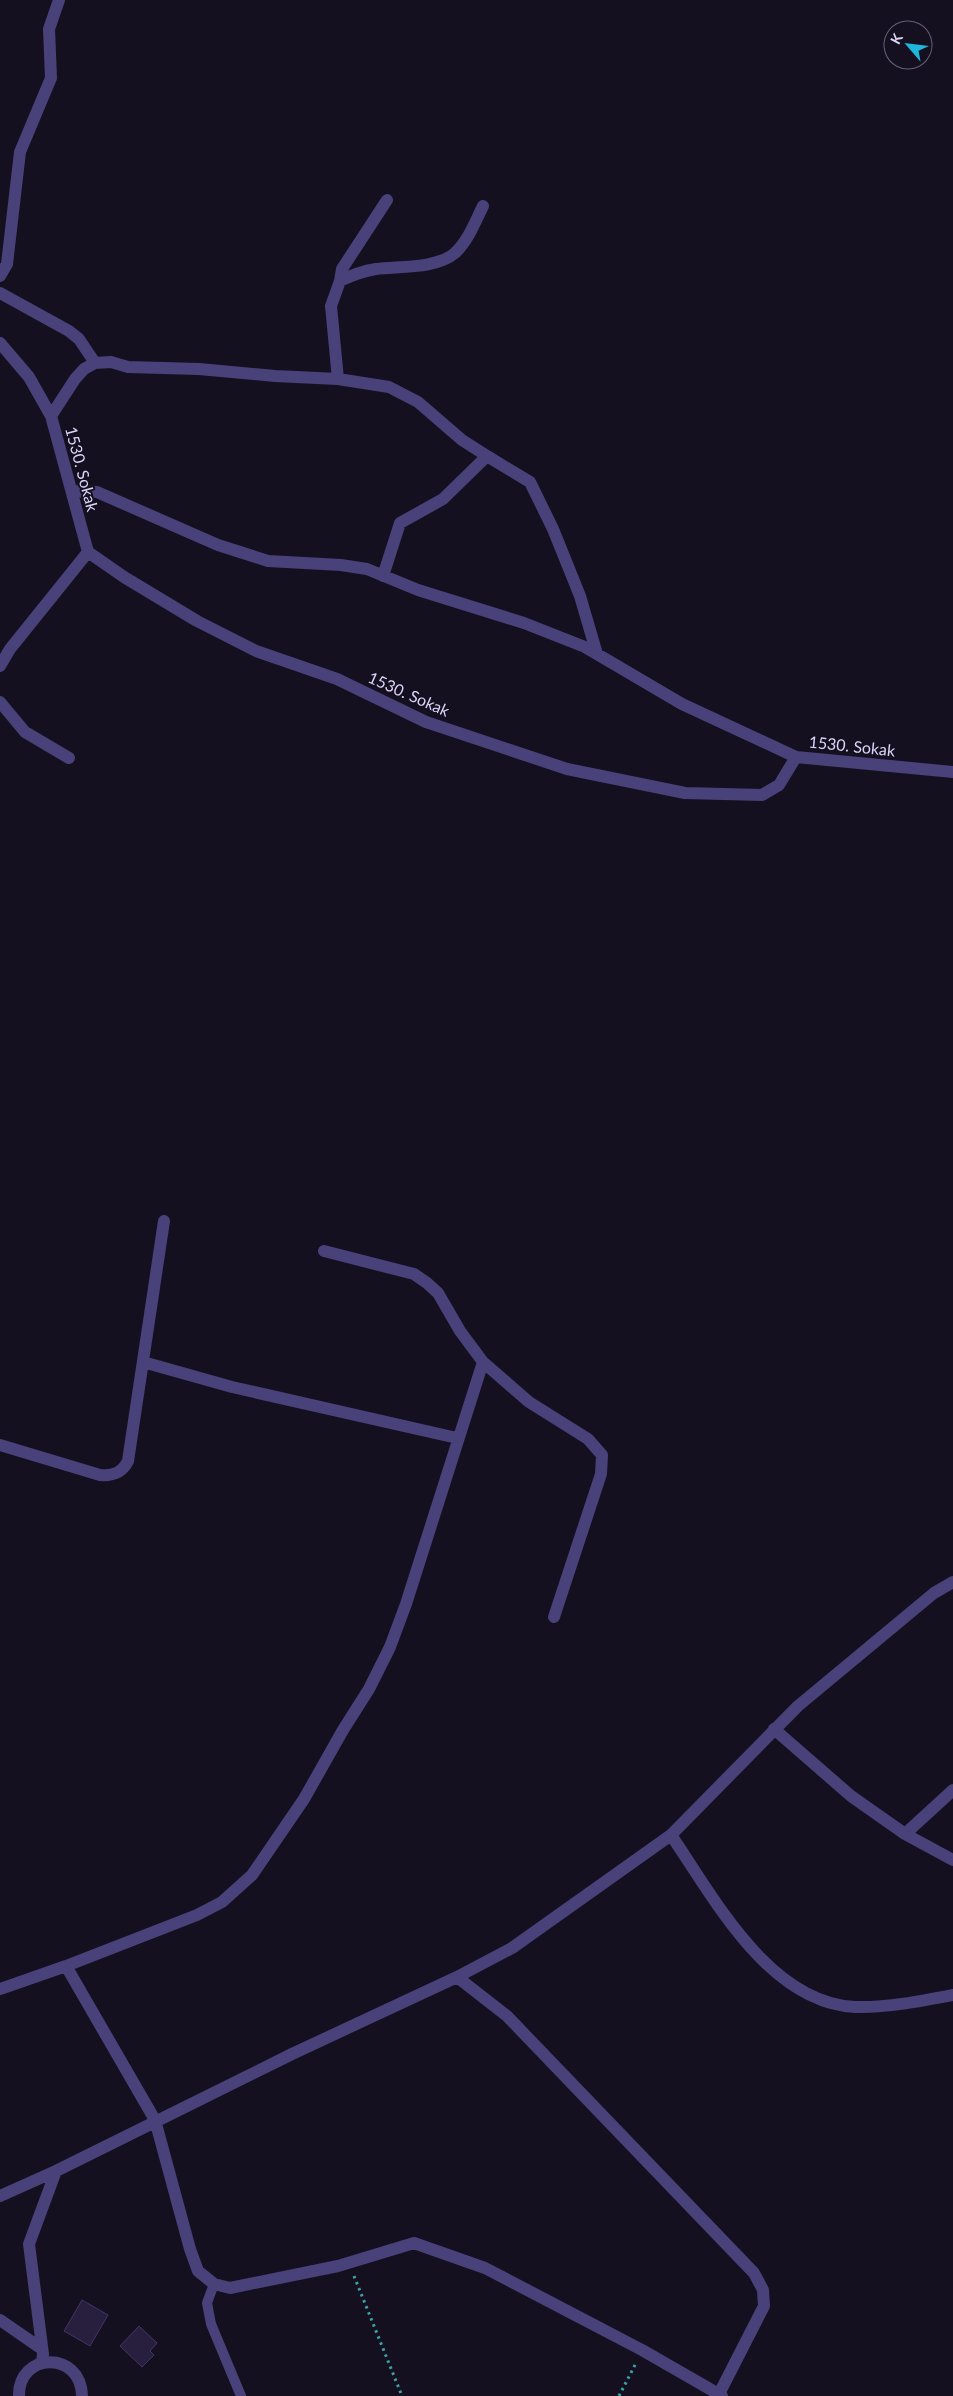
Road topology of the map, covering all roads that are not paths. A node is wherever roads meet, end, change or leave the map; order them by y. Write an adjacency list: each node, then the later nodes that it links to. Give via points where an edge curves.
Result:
1 (59, 0): 4 (street, via 49,29 51,78 20,152 7,264)
2 (387, 200): 5 (street, via 342,269)
3 (483, 206): 5 (street, via 469,235 454,253 427,265 376,269)
4 (0, 276)
5 (340, 281): 9 (street, via 332,306)
6 (0, 293): 8 (street, via 70,331)
7 (0, 343): 10 (street, 1530. Sokak, via 29,377)
8 (95, 363): 9 (street); 10 (street, via 75,379)
9 (338, 379): 11 (street, via 390,387 418,402 462,440)
10 (51, 416): 12 (street, 1530. Sokak)
11 (487, 456): 14 (street, via 443,499 400,523); 15 (street, via 530,482 553,528 580,596)
12 (73, 491): 13 (street, 1530. Sokak); 14 (street, via 97,492 218,545 268,561 342,565)
13 (88, 552): 16 (street); 18 (street, 1530. Sokak, via 197,622 256,651 337,679 426,722 567,768 685,793 762,795 780,785)
14 (383, 576): 15 (street, via 524,623)
15 (597, 654): 18 (street, via 682,704)
16 (0, 666)
17 (0, 702): 19 (street, via 24,732)
18 (796, 756): 20 (street, 1530. Sokak)
19 (68, 758)
20 (953, 772)
21 (164, 1221): 23 (street)
22 (324, 1251): 24 (street, via 421,1278 438,1293)
23 (143, 1362): 25 (street, via 232,1387); 26 (street, via 128,1461 120,1471 108,1476 100,1475)
24 (483, 1362): 25 (street); 28 (street, via 529,1402 588,1439 602,1455 602,1474)
25 (457, 1438): 34 (street, via 406,1604 387,1654 304,1799 256,1870 238,1890 210,1909)
26 (0, 1445)
27 (953, 1582): 29 (street, via 934,1593)
28 (554, 1617)
29 (774, 1729): 31 (street, via 851,1796); 32 (street)
30 (953, 1790): 31 (street)
31 (905, 1834): 33 (street)
32 (671, 1835): 35 (street, via 512,1948); 37 (street, via 748,1944 776,1972 810,1997 855,2007)
33 (953, 1860)
34 (66, 1966): 36 (street); 38 (street)
35 (457, 1977): 38 (street); 46 (street, via 507,2016 754,2273 763,2290 764,2306)
36 (0, 1989)
37 (953, 1995)
38 (155, 2120): 39 (street); 41 (street, via 190,2249 198,2270)
39 (56, 2171): 40 (street); 43 (street, via 29,2244)
40 (0, 2196)
41 (214, 2284): 46 (street, via 230,2288 349,2263 414,2243 485,2268 642,2350); 48 (lane, via 207,2303 208,2314)
42 (0, 2320): 43 (street)
43 (42, 2348): 44 (street)
44 (42, 2362): 45 (street, via 26,2373); 47 (street, via 70,2368 78,2376)
45 (18, 2395)
46 (720, 2395)
47 (82, 2396)
48 (241, 2396)

